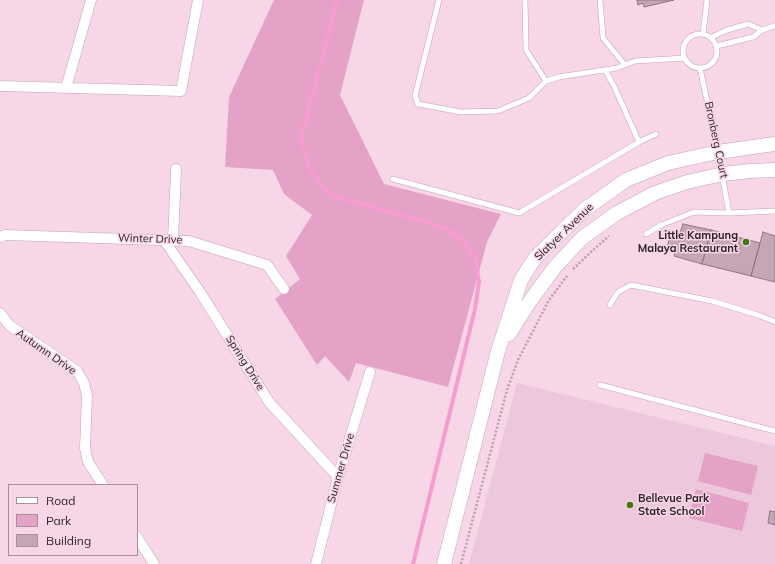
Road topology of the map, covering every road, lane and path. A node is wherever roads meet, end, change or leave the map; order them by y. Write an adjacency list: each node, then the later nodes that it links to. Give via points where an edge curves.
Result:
1 (90, 0): 18 (street)
2 (198, 0): 18 (street, via 181,91)
3 (439, 0): 16 (lane, via 415,96 418,104 461,112 498,111 529,98)
4 (525, 0): 16 (lane, via 526,50)
5 (600, 0): 13 (lane, via 603,38)
6 (707, 0): 9 (lane)
7 (775, 26): 8 (lane)
8 (762, 30): 10 (lane, via 748,24); 11 (lane, via 753,37)
9 (703, 34): 10 (lane); 12 (lane, via 691,36 686,40 683,52)
10 (712, 37): 11 (lane)
11 (717, 46): 14 (lane, via 716,59 707,67)
12 (685, 58): 13 (lane, via 635,61); 14 (lane, via 694,67)
13 (625, 65): 15 (lane)
14 (700, 68): 22 (lane, Bronberg Court)
15 (605, 70): 16 (lane, via 560,77); 20 (lane)
16 (546, 82)
17 (0, 86): 18 (street)
18 (66, 88)
19 (656, 134): 20 (lane)
20 (639, 142): 26 (lane, via 519,213)
21 (775, 144): 22 (main road, Slatyer Avenue)
22 (718, 152): 25 (lane, Bronberg Court); 39 (main road, Slatyer Avenue, via 668,163 644,172 626,180 584,210 535,258 521,280)
23 (176, 169): 32 (street)
24 (775, 170): 25 (main road, Slatyer Avenue)
25 (723, 174): 28 (lane, Bronberg Court); 39 (main road, Slatyer Avenue, via 686,182 655,193 617,213 582,238 555,267)
26 (393, 179)
27 (775, 211): 28 (lane)
28 (729, 213): 30 (lane, via 694,212)
29 (614, 232): 33 (path)
30 (646, 234)
31 (0, 237): 32 (street, Winter Drive, via 5,235)
32 (169, 240): 35 (street, Winter Drive, via 189,241 267,264); 43 (street, Spring Drive, via 269,402)
33 (573, 270)
34 (568, 274): 49 (path, via 549,300 533,329 507,390)
35 (284, 289)
36 (610, 305): 38 (lane, via 618,292 631,285 712,301)
37 (0, 313): 44 (street, Autumn Drive, via 9,325 77,371 84,383 87,396 85,448 88,462)
38 (775, 322)
39 (498, 351): 48 (main road, Slatyer Avenue)
40 (370, 372): 43 (street, Summer Drive)
41 (600, 385): 42 (lane)
42 (775, 431)
43 (338, 477): 47 (street, Summer Drive)
44 (102, 484)
45 (138, 539): 46 (street)
46 (154, 564)
47 (316, 564)
48 (444, 564)
49 (462, 564)

